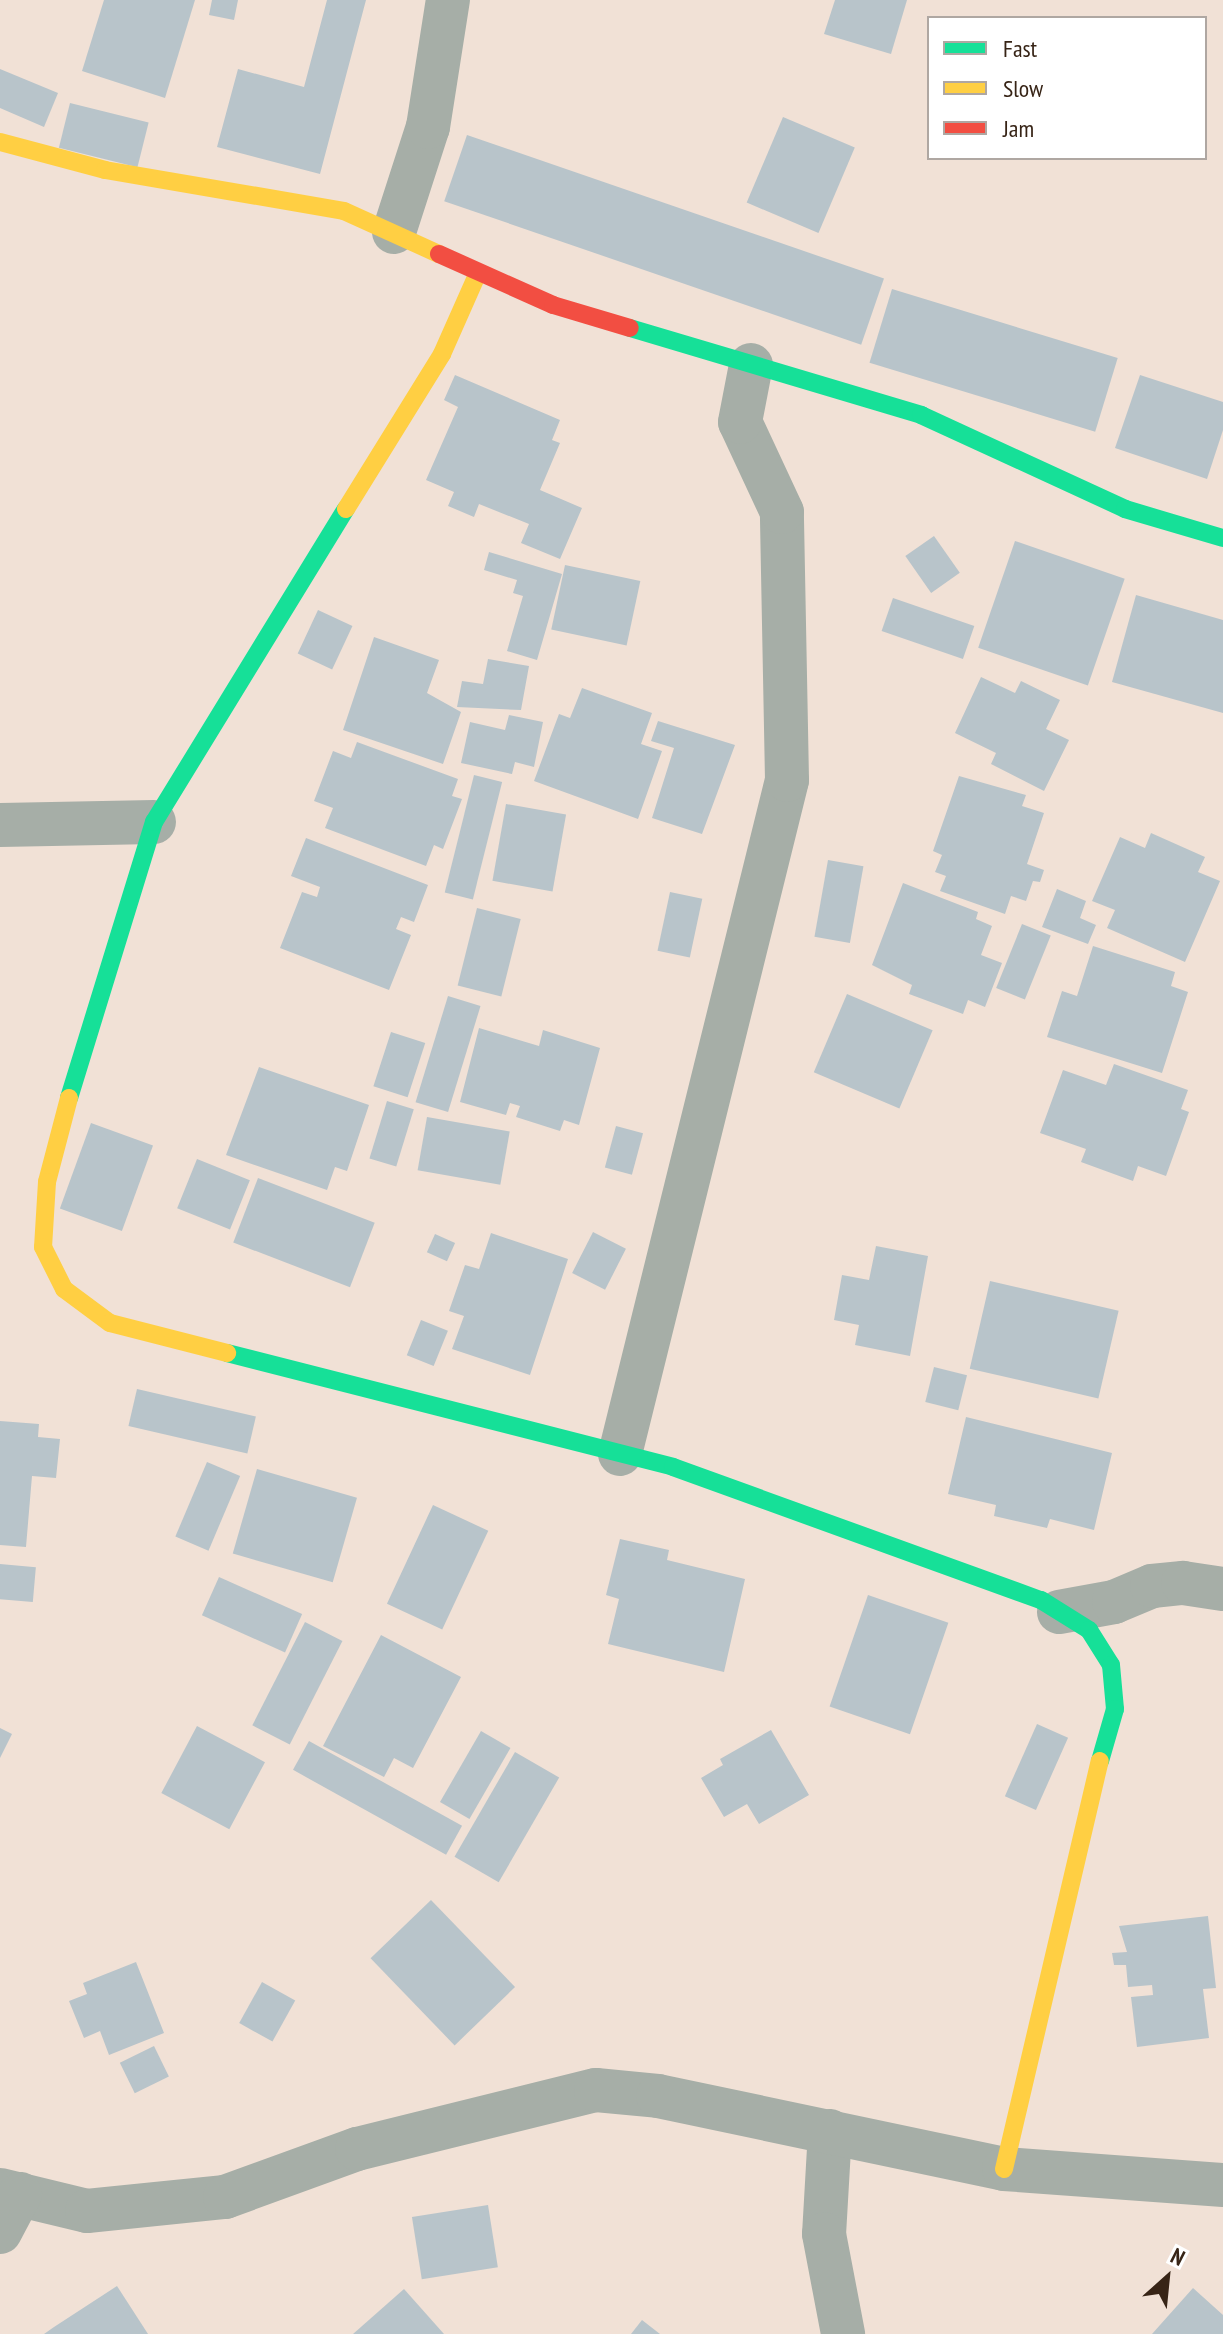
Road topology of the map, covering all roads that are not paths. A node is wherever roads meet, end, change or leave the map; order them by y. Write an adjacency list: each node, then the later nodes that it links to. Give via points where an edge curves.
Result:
1 (448, 0): 3 (street, via 428,127)
2 (0, 142): 3 (street, via 105,170 344,211)
3 (394, 232): 4 (street)
4 (477, 275): 5 (street); 7 (street, via 434,367)
5 (751, 365): 6 (street, via 921,415 1125,509); 9 (street, via 740,422 782,512 787,780)
6 (1223, 538)
7 (154, 822): 8 (street); 9 (street, via 47,1182 43,1247 64,1289 110,1323)
8 (0, 825)
9 (620, 1454): 11 (street, via 673,1467)
10 (1223, 1589): 11 (street, via 1183,1583 1152,1586 1114,1602)
11 (1059, 1612): 13 (street, via 1089,1630 1111,1665 1115,1709 1082,1824)
12 (830, 2131): 13 (street); 15 (street, via 658,2096 596,2090 357,2149 225,2197 87,2211); 17 (street, via 824,2234)
13 (1004, 2169): 14 (street)
14 (1223, 2185)
15 (10, 2192): 16 (street)
16 (0, 2232)
17 (843, 2334)

